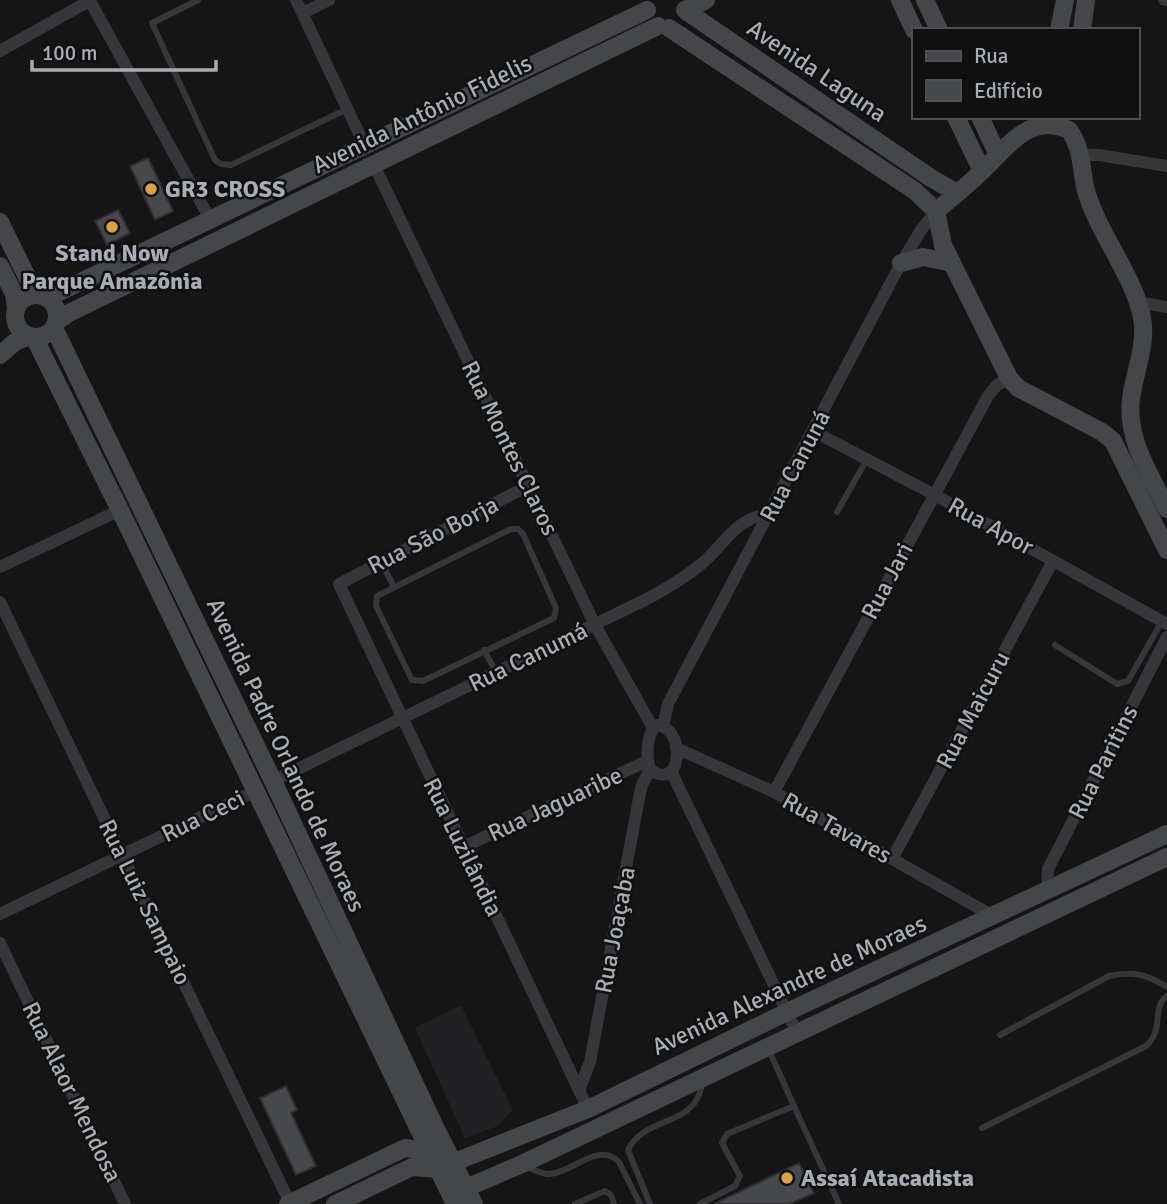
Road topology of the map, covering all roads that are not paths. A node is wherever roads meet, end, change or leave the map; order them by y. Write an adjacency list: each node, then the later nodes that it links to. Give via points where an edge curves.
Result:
1 (91, 0): 18 (street); 32 (street)
2 (198, 0): 19 (lane, via 152,23 215,160 231,165)
3 (296, 0): 12 (street)
4 (329, 0): 12 (street)
5 (706, 0): 11 (main road)
6 (900, 0): 14 (main road)
7 (925, 0): 15 (main road)
8 (1065, 0): 16 (main road)
9 (1086, 0): 17 (main road)
10 (644, 5): 13 (main road, via 650,19); 24 (main road, Avenida Antônio Fidelis)
11 (685, 7): 13 (main road, Avenida Antônio Fidelis, via 680,22); 30 (main road, Avenida Laguna)
12 (303, 13): 19 (street)
13 (663, 27): 27 (main road, Avenida Antônio Fidelis); 31 (main road, Avenida Laguna, via 915,191)
14 (913, 28)
15 (938, 28)
16 (1059, 28)
17 (1082, 28)
18 (0, 51)
19 (347, 108): 24 (street)
20 (957, 119): 29 (main road)
21 (981, 119): 25 (main road)
22 (1041, 121): 23 (main road); 25 (main road)
23 (1070, 124): 26 (main road)
24 (365, 144): 32 (main road, Avenida Antônio Fidelis)
25 (998, 155): 29 (main road)
26 (1081, 155): 28 (street); 38 (main road, via 1092,207)
27 (374, 165): 41 (main road, Avenida Antônio Fidelis, via 69,313); 48 (street, Rua Montes Claros)
28 (1167, 166)
29 (982, 171): 30 (main road)
30 (957, 193): 31 (main road)
31 (936, 211): 34 (main road); 35 (street, Rua Canuná)
32 (210, 219): 37 (main road, Avenida Antônio Fidelis)
33 (0, 222): 37 (main road, via 32,287)
34 (952, 262): 35 (main road, via 923,257); 45 (main road)
35 (901, 263): 46 (street, Rua Canuná)
36 (2, 275): 40 (main road, via 14,294)
37 (44, 297): 40 (main road, via 23,299); 41 (main road, via 56,309)
38 (1138, 302): 39 (street); 50 (main road, via 1144,334 1131,398 1131,433)
39 (1167, 307)
40 (15, 313): 42 (main road); 43 (main road, via 19,329)
41 (55, 325): 43 (main road, via 43,336); 72 (main road, Avenida Padre Orlando de Moraes)
42 (0, 331)
43 (31, 337): 44 (main road, via 15,342); 51 (main road, Avenida Padre Orlando de Moraes)
44 (0, 355)
45 (1009, 378): 49 (street, Rua Jari, via 988,396); 54 (main road, via 1018,388 1113,441)
46 (813, 431): 47 (street, Rua Apor); 53 (street, Rua Canuná)
47 (867, 459): 49 (street, Rua Apor); 52 (lane)
48 (528, 486): 56 (street, Rua São Borja); 62 (street, Rua Montes Claros)
49 (933, 494): 55 (street, Rua Apor); 74 (street, Rua Jari)
50 (1167, 509)
51 (120, 510): 57 (street); 73 (main road, Avenida Padre Orlando de Moraes)
52 (837, 512)
53 (770, 514): 62 (street, Rua Canumá, via 748,519 677,582); 68 (street, Rua Canuná)
54 (1167, 550)
55 (1053, 561): 61 (street, Rua Apor); 79 (street, Rua Maicuru)
56 (381, 562): 58 (street, Rua São Borja); 59 (lane)
57 (0, 567)
58 (339, 584): 67 (street, Rua Luzilândia)
59 (394, 587): 65 (lane, via 377,596 375,603 412,680 423,681); 65 (lane, via 511,529 521,531 556,615)
60 (0, 602): 77 (street, Rua Luiz Sampaio)
61 (1165, 622): 64 (lane, via 1121,685)
62 (596, 625): 66 (street, Rua Canumá); 68 (street, Rua Montes Claros)
63 (1167, 637): 80 (street, Rua Paritins, via 1048,869)
64 (1055, 645)
65 (484, 650): 66 (lane)
66 (496, 672): 67 (street, Rua Canumá)
67 (401, 718): 72 (street, Rua Canumá); 76 (street, Rua Luzilândia)
68 (658, 727): 69 (street, Rua Montes Claros, via 670,732); 70 (street, Rua Canuná)
69 (676, 748): 71 (street, via 677,765); 74 (street, Rua Tavares)
70 (648, 765): 71 (street, via 661,774); 76 (street, Rua Jaguaribe); 91 (street, Rua Joaçaba, via 590,1062)
71 (671, 771): 86 (street)
72 (273, 781): 97 (main road, Avenida Padre Orlando de Moraes)
73 (255, 791): 77 (street, Rua Ceci); 95 (main road, Avenida Padre Orlando de Moraes)
74 (774, 792): 79 (street, Rua Tavares)
75 (1167, 834): 80 (main road, Avenida Alexandre de Moraes)
76 (463, 847): 91 (street, Rua Luzilândia)
77 (122, 855): 81 (street, Rua Ceci); 100 (street, Rua Luiz Sampaio)
78 (1167, 857): 87 (main road, Avenida Alexandre de Moraes)
79 (892, 859): 82 (street, Rua Tavares)
80 (1047, 890): 82 (main road, Avenida Alexandre de Moraes)
81 (0, 914)
82 (993, 916): 86 (main road, Avenida Alexandre de Moraes)
83 (0, 943): 99 (street, Rua Alaor Mendosa)
84 (1167, 987): 88 (lane, via 1144,975 1109,976)
85 (1167, 996): 94 (lane, via 1159,1005 1157,1031 1146,1046)
86 (787, 1012): 87 (street); 93 (main road, Avenida Alexandre de Moraes)
87 (797, 1033): 89 (main road, Avenida Alexandre de Moraes)
88 (1000, 1035)
89 (768, 1047): 90 (main road, Avenida Alexandre de Moraes); 92 (lane)
90 (704, 1077): 96 (main road, Avenida Alexandre de Moraes); 106 (lane, via 691,1107 634,1139 628,1150)
91 (579, 1090): 93 (street, Rua Luzilândia)
92 (794, 1106): 107 (lane, via 727,1134 722,1143 740,1176 735,1186); 108 (lane)
93 (588, 1109): 97 (main road, Avenida Alexandre de Moraes)
94 (982, 1128)
95 (429, 1151): 97 (main road); 100 (main road, via 405,1148)
96 (522, 1164): 98 (main road, Avenida Alexandre de Moraes); 105 (lane, via 547,1174 606,1154 620,1162)
97 (445, 1166): 98 (main road); 101 (main road, Avenida Alexandre de Moraes, via 412,1167); 102 (main road, Avenida Padre Orlando de Moraes)
98 (470, 1196)
99 (125, 1204)
100 (289, 1204)
101 (335, 1204)
102 (455, 1204)
103 (575, 1204): 104 (lane, via 604,1191)
104 (614, 1204)
105 (640, 1204)
106 (650, 1204)
107 (700, 1204)
108 (839, 1204)

